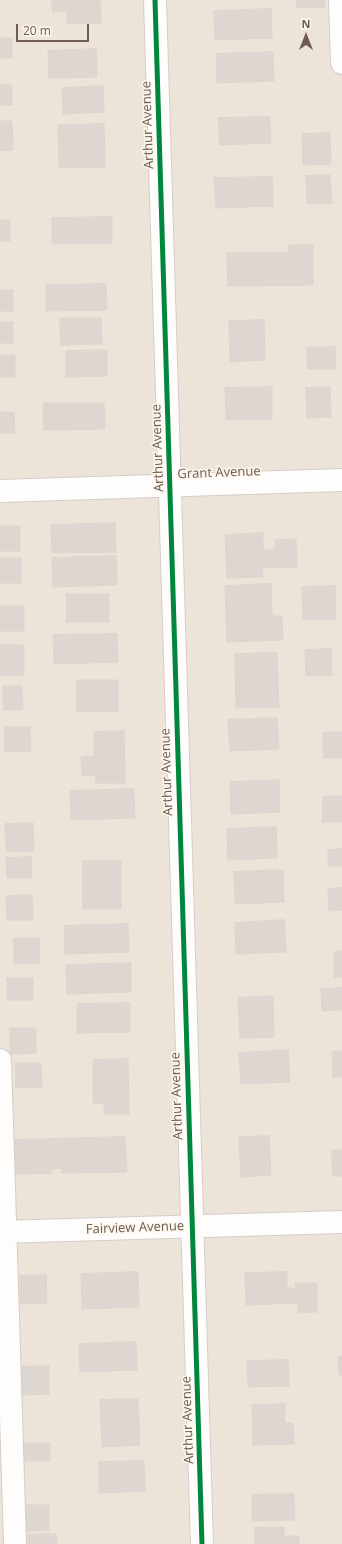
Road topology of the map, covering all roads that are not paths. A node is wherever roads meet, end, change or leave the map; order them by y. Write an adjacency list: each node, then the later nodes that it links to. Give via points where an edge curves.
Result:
1 (155, 0): 5 (street, Arthur Avenue)
2 (340, 0): 3 (street)
3 (342, 63)
4 (342, 480): 5 (street, Grant Avenue)
5 (170, 485): 6 (street, Grant Avenue); 9 (street, Arthur Avenue)
6 (0, 491)
7 (0, 1060): 10 (street)
8 (342, 1222): 9 (street, Fairview Avenue)
9 (193, 1227): 10 (street, Fairview Avenue); 12 (street, Arthur Avenue)
10 (3, 1232): 11 (street)
11 (15, 1544)
12 (202, 1544)

